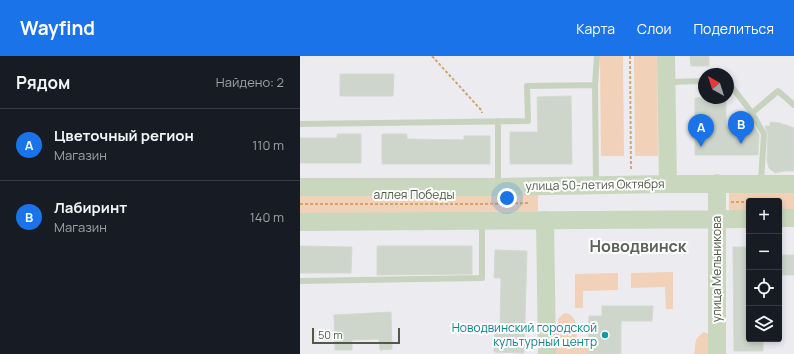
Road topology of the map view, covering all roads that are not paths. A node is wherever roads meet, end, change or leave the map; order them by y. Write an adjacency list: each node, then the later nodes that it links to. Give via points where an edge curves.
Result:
1 (596, 56): 5 (lane)
2 (666, 56): 4 (main road)
3 (698, 81): 4 (lane)
4 (666, 82): 13 (main road)
5 (595, 85): 9 (lane, via 527,86 528,121); 15 (lane)
6 (734, 90): 8 (lane)
7 (794, 105): 8 (lane, via 778,91)
8 (752, 113): 12 (lane, via 764,134)
9 (498, 121): 10 (lane); 17 (lane)
10 (300, 124)
11 (718, 183): 12 (main road, улица 50-летия Октября); 13 (main road, улица 50-летия Октября); 20 (main road, улица Мельникова)
12 (761, 183): 14 (main road, улица 50-летия Октября)
13 (668, 184): 15 (main road, улица 50-летия Октября)
14 (794, 184)
15 (596, 185): 17 (main road, улица 50-летия Октября)
16 (300, 187): 17 (main road, улица 50-летия Октября)
17 (498, 187)
18 (782, 218): 19 (main road)
19 (794, 218)
20 (717, 219): 21 (main road); 23 (main road); 27 (main road, улица Мельникова)
21 (746, 219)
22 (482, 220): 23 (main road); 24 (main road); 25 (lane, via 482,278)
23 (545, 220): 26 (main road)
24 (300, 222)
25 (300, 281)
26 (547, 354)
27 (717, 354)

